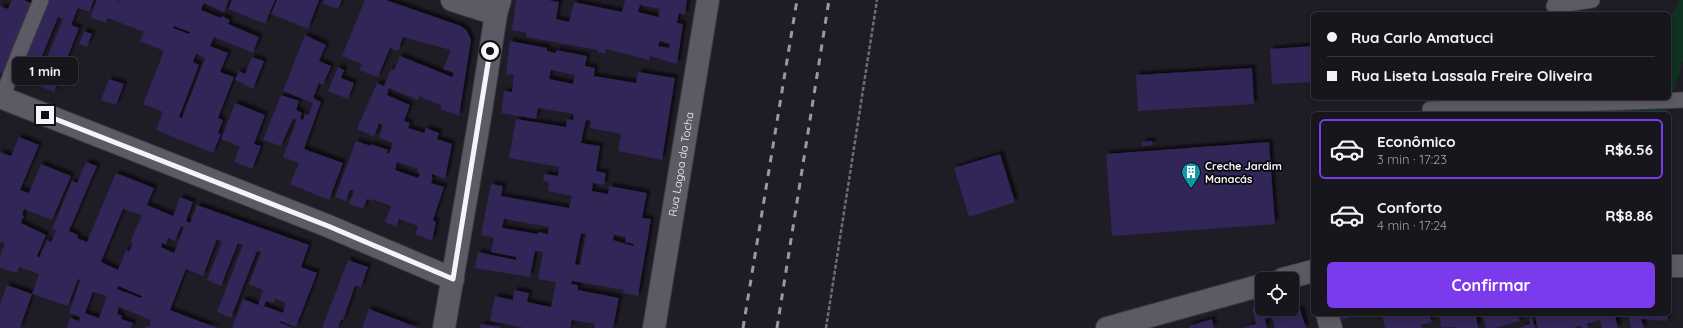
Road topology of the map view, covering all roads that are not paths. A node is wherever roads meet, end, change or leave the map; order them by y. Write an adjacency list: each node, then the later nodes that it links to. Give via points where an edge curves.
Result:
1 (42, 0): 7 (lane)
2 (452, 0): 6 (street)
3 (708, 0): 18 (street, Rua Lagoa da Tocha)
4 (1592, 0): 5 (lane)
5 (1554, 6)
6 (498, 7): 14 (street)
7 (1, 100): 14 (street, via 328,226)
8 (1683, 100): 9 (lane)
9 (1430, 109)
10 (1671, 266): 11 (street)
11 (1683, 266)
12 (1311, 272): 13 (street)
13 (1299, 275)
14 (453, 279): 17 (street)
15 (1255, 287): 19 (street)
16 (1328, 316): 20 (street)
17 (444, 328)
18 (654, 328)
19 (1107, 328)
20 (1331, 328)

